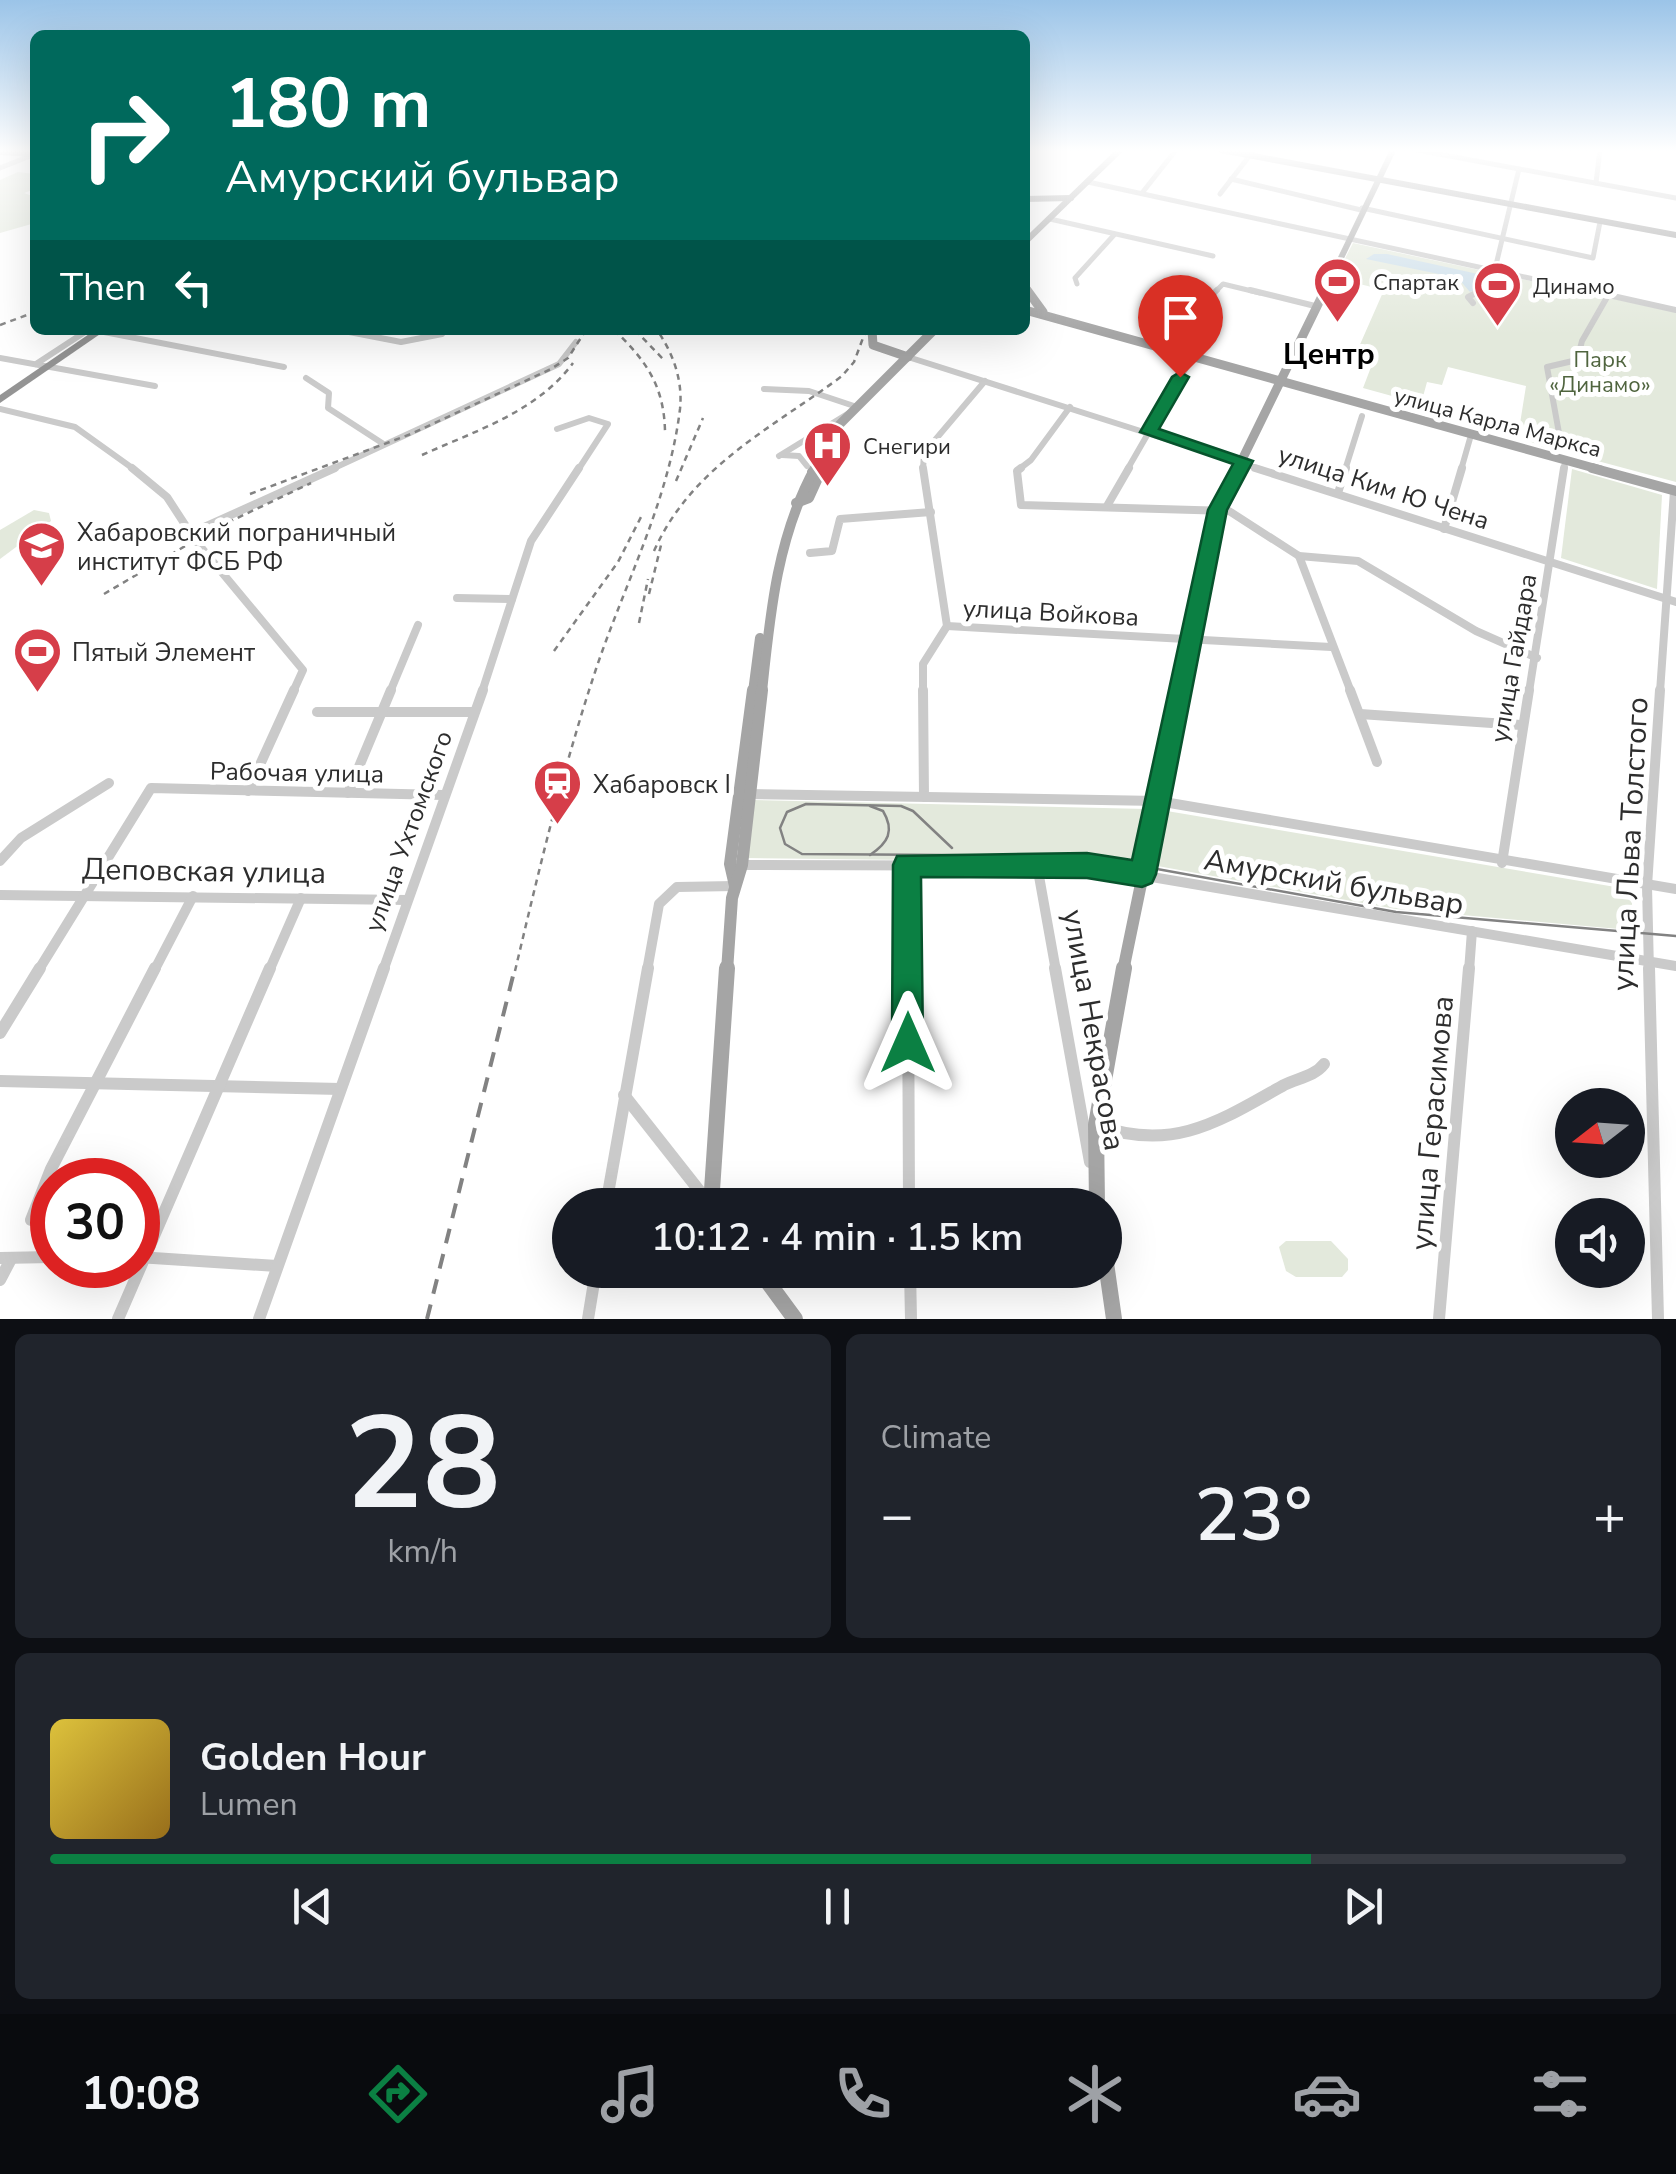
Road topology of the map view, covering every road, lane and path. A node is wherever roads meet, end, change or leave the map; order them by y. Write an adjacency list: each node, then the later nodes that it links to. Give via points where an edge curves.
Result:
1 (1057, 212): 7 (main road)
2 (1234, 212): 11 (street)
3 (1360, 212): 11 (main road)
4 (1373, 212): 13 (street)
5 (1508, 212): 13 (street)
6 (1541, 212): 8 (main road)
7 (1050, 219): 9 (street); 12 (main road)
8 (1600, 222): 10 (main road); 13 (street, via 1592,258)
9 (1114, 235): 16 (street, via 1140,235); 18 (street)
10 (1676, 235)
11 (1348, 236): 14 (street); 15 (main road)
12 (1030, 237)
13 (1504, 239): 17 (street)
14 (1370, 241): 15 (street); 17 (street)
15 (1342, 248): 24 (main road)
16 (1214, 256)
17 (1495, 271): 22 (street, via 1489,287 1468,297); 25 (street)
18 (1076, 284)
19 (1030, 295): 28 (main road)
20 (1212, 295): 24 (street, via 1223,284)
21 (1606, 299): 62 (street, via 1578,359 1548,367)
22 (1473, 303)
23 (1207, 304): 36 (street)
24 (1315, 306): 49 (main road)
25 (1676, 310)
26 (1030, 315): 28 (main road, улица Карла Маркса)
27 (1030, 316): 38 (main road, улица Карла Маркса)
28 (1056, 318): 38 (main road, улица Карла Маркса)
29 (98, 335): 44 (street)
30 (101, 335): 45 (highway)
31 (127, 335): 46 (street)
32 (365, 335): 33 (street, via 401,342)
33 (437, 335)
34 (872, 335): 41 (main road, via 872,344)
35 (929, 335): 41 (main road)
36 (1188, 338)
37 (576, 342): 61 (street, via 559,364)
38 (1136, 343): 43 (main road, улица Карла Маркса)
39 (1319, 350): 40 (street)
40 (1348, 356)
41 (908, 357): 48 (street, улица Ким Ю Чена); 53 (main road)
42 (0, 358): 44 (street)
43 (1191, 359): 49 (main road, улица Карла Маркса); 59 (street)
44 (36, 364): 45 (street)
45 (54, 365): 50 (street); 54 (highway)
46 (284, 367)
47 (306, 378): 61 (street, via 329,393 328,408)
48 (985, 381): 52 (street, улица Ким Ю Чена); 70 (street, via 924,453)
49 (1280, 383): 60 (main road, улица Карла Маркса); 63 (main road)
50 (155, 386)
51 (764, 389): 53 (street, via 809,392)
52 (1070, 407): 59 (street, улица Ким Ю Чена); 68 (street, via 1017,471 1020,504)
53 (856, 408): 56 (main road); 58 (street)
54 (2, 409): 72 (street, via 61,422 94,438 167,497)
55 (1362, 416): 67 (street)
56 (838, 427): 58 (street); 65 (main road)
57 (557, 428): 78 (street, улица Ухтомского, via 594,418 608,424 531,541)
58 (819, 431): 65 (street, via 779,456 798,456)
59 (1149, 432): 63 (street, улица Ким Ю Чена); 68 (street)
60 (1471, 435): 64 (main road, улица Карла Маркса); 71 (street)
61 (382, 444): 72 (street)
62 (1561, 444)
63 (1244, 461): 67 (street, улица Ким Ю Чена); 69 (main road)
64 (1565, 461): 66 (main road, улица Карла Маркса); 76 (street, улица Гайдара)
65 (809, 469): 92 (main road, via 788,503 774,548); 92 (main road, via 820,476 812,494 796,503 782,549)
66 (1675, 491): 73 (street, улица Льва Толстого)
67 (1338, 493): 71 (street, улица Ким Ю Чена)
68 (1107, 506): 69 (street)
69 (1218, 510): 75 (street); 82 (main road)
70 (930, 512): 74 (street, via 839,519 832,551); 81 (street)
71 (1444, 529): 76 (street, улица Ким Ю Чена)
72 (192, 533): 93 (street, via 303,670)
73 (1674, 540): 79 (street, улица Льва Толстого)
74 (810, 554)
75 (1299, 556): 83 (street); 84 (street, via 1358,561 1476,631)
76 (1550, 561): 79 (street, улица Ким Ю Чена); 84 (street, улица Гайдара)
77 (457, 598): 78 (street)
78 (512, 600): 87 (street, улица Ухтомского)
79 (1672, 601): 105 (street, улица Льва Толстого)
80 (418, 625): 86 (street)
81 (948, 626): 82 (street, улица Войкова); 96 (street, via 923,664)
82 (1190, 640): 83 (street, улица Войкова); 97 (main road)
83 (1331, 647): 88 (street)
84 (1536, 658): 89 (street, улица Гайдара)
85 (317, 712): 86 (street)
86 (382, 712): 87 (street); 94 (street)
87 (474, 712): 95 (street, улица Ухтомского)
88 (1360, 714): 89 (street); 90 (street)
89 (1520, 725): 99 (street, улица Гайдара)
90 (1377, 762)
91 (109, 783): 98 (street, via 21,838)
92 (742, 789): 96 (street, Амурский бульвар); 100 (main road)
93 (248, 790): 94 (street, Рабочая улица); 107 (street, Рабочая улица, via 151,788)
94 (348, 793): 95 (street, Рабочая улица)
95 (443, 796): 111 (street, улица Ухтомского)
96 (924, 796): 97 (street, Амурский бульвар)
97 (1158, 801): 99 (street, Амурский бульвар); 103 (main road)
98 (0, 861)
99 (1502, 862): 105 (street, Амурский бульвар)
100 (736, 865): 101 (street, Амурский бульвар); 104 (main road)
101 (907, 865): 102 (street, Амурский бульвар); 127 (street)
102 (1037, 865): 103 (street, Амурский бульвар); 128 (street, улица Некрасова)
103 (1142, 874): 112 (street, Амурский бульвар); 122 (main road)
104 (735, 886): 121 (street, via 677,887 663,897); 126 (main road)
105 (1647, 886): 106 (street, Амурский бульвар); 113 (street, улица Льва Толстого)
106 (1676, 890)
107 (85, 894): 108 (street, Деповская улица); 109 (street, Деповская улица); 115 (street)
108 (0, 895)
109 (192, 896): 110 (street, Деповская улица); 118 (street)
110 (301, 898): 111 (street, Деповская улица); 119 (street)
111 (407, 900): 120 (street, улица Ухтомского)
112 (1472, 932): 113 (street, Амурский бульвар); 146 (street, улица Герасимова)
113 (1646, 961): 114 (street, Амурский бульвар); 147 (street, улица Льва Толстого)
114 (1676, 966)
115 (0, 1033)
116 (1324, 1064): 122 (street, via 1226,1121 1196,1130 1132,1134)
117 (0, 1081): 118 (street)
118 (98, 1081): 119 (street); 123 (street)
119 (218, 1086): 120 (street); 130 (street)
120 (340, 1089): 133 (street, улица Ухтомского)
121 (624, 1095): 124 (street); 125 (street)
122 (1096, 1125): 129 (main road)
123 (57, 1158)
124 (609, 1188)
125 (697, 1188)
126 (711, 1188)
127 (909, 1188)
128 (1094, 1188)
129 (1096, 1188)
130 (160, 1215)
131 (160, 1258): 133 (street)
132 (6, 1259): 134 (street)
133 (278, 1266): 141 (street, улица Ухтомского)
134 (0, 1280)
135 (130, 1288): 140 (street)
136 (593, 1288): 142 (street)
137 (772, 1288): 143 (main road)
138 (911, 1288): 144 (street)
139 (1110, 1288): 145 (main road)
140 (118, 1319)
141 (259, 1319)
142 (588, 1319)
143 (795, 1319)
144 (912, 1319)
145 (1114, 1319)
146 (1438, 1319)
147 (1658, 1319)

